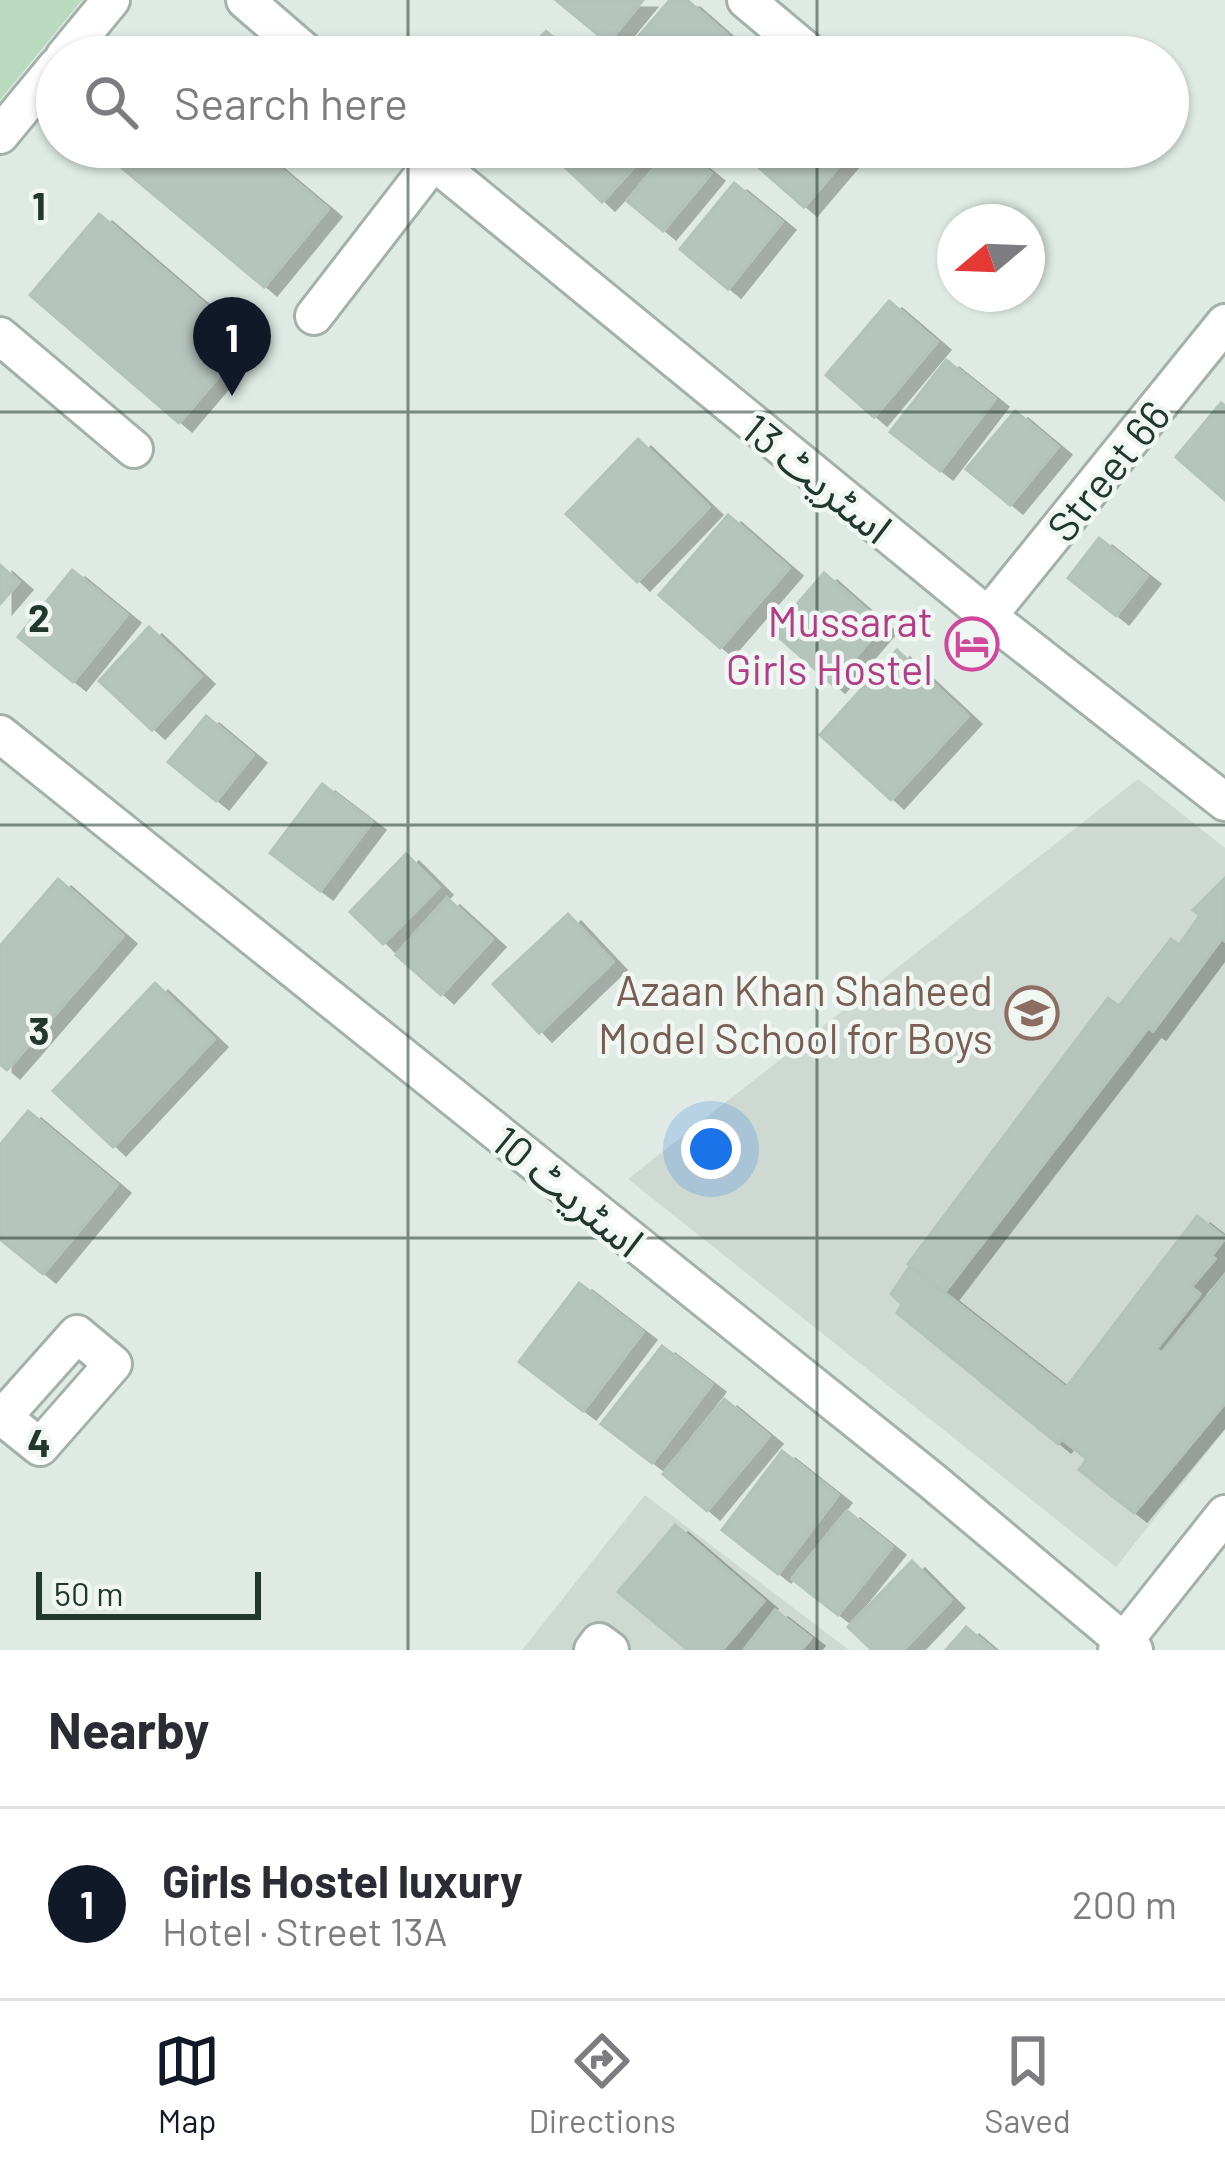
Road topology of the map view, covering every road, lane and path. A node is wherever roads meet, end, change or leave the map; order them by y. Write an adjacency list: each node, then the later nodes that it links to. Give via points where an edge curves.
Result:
1 (111, 0): 4 (street)
2 (244, 0): 5 (street)
3 (746, 0): 6 (street)
4 (81, 36)
5 (286, 36)
6 (789, 36)
7 (36, 92): 8 (street)
8 (0, 136)
9 (415, 168): 11 (street)
10 (442, 168): 15 (street, اسٹریٹ 13)
11 (314, 316)
12 (1225, 323): 15 (street, Street 66)
13 (0, 336): 14 (street)
14 (134, 449)
15 (988, 616): 17 (street, اسٹریٹ 13)
16 (0, 734): 19 (street, اسٹریٹ 10, via 931,1480)
17 (1225, 802)
18 (1225, 1514): 19 (street)
19 (1125, 1647)
20 (592, 1650): 21 (street, via 599,1642)
21 (610, 1650)

